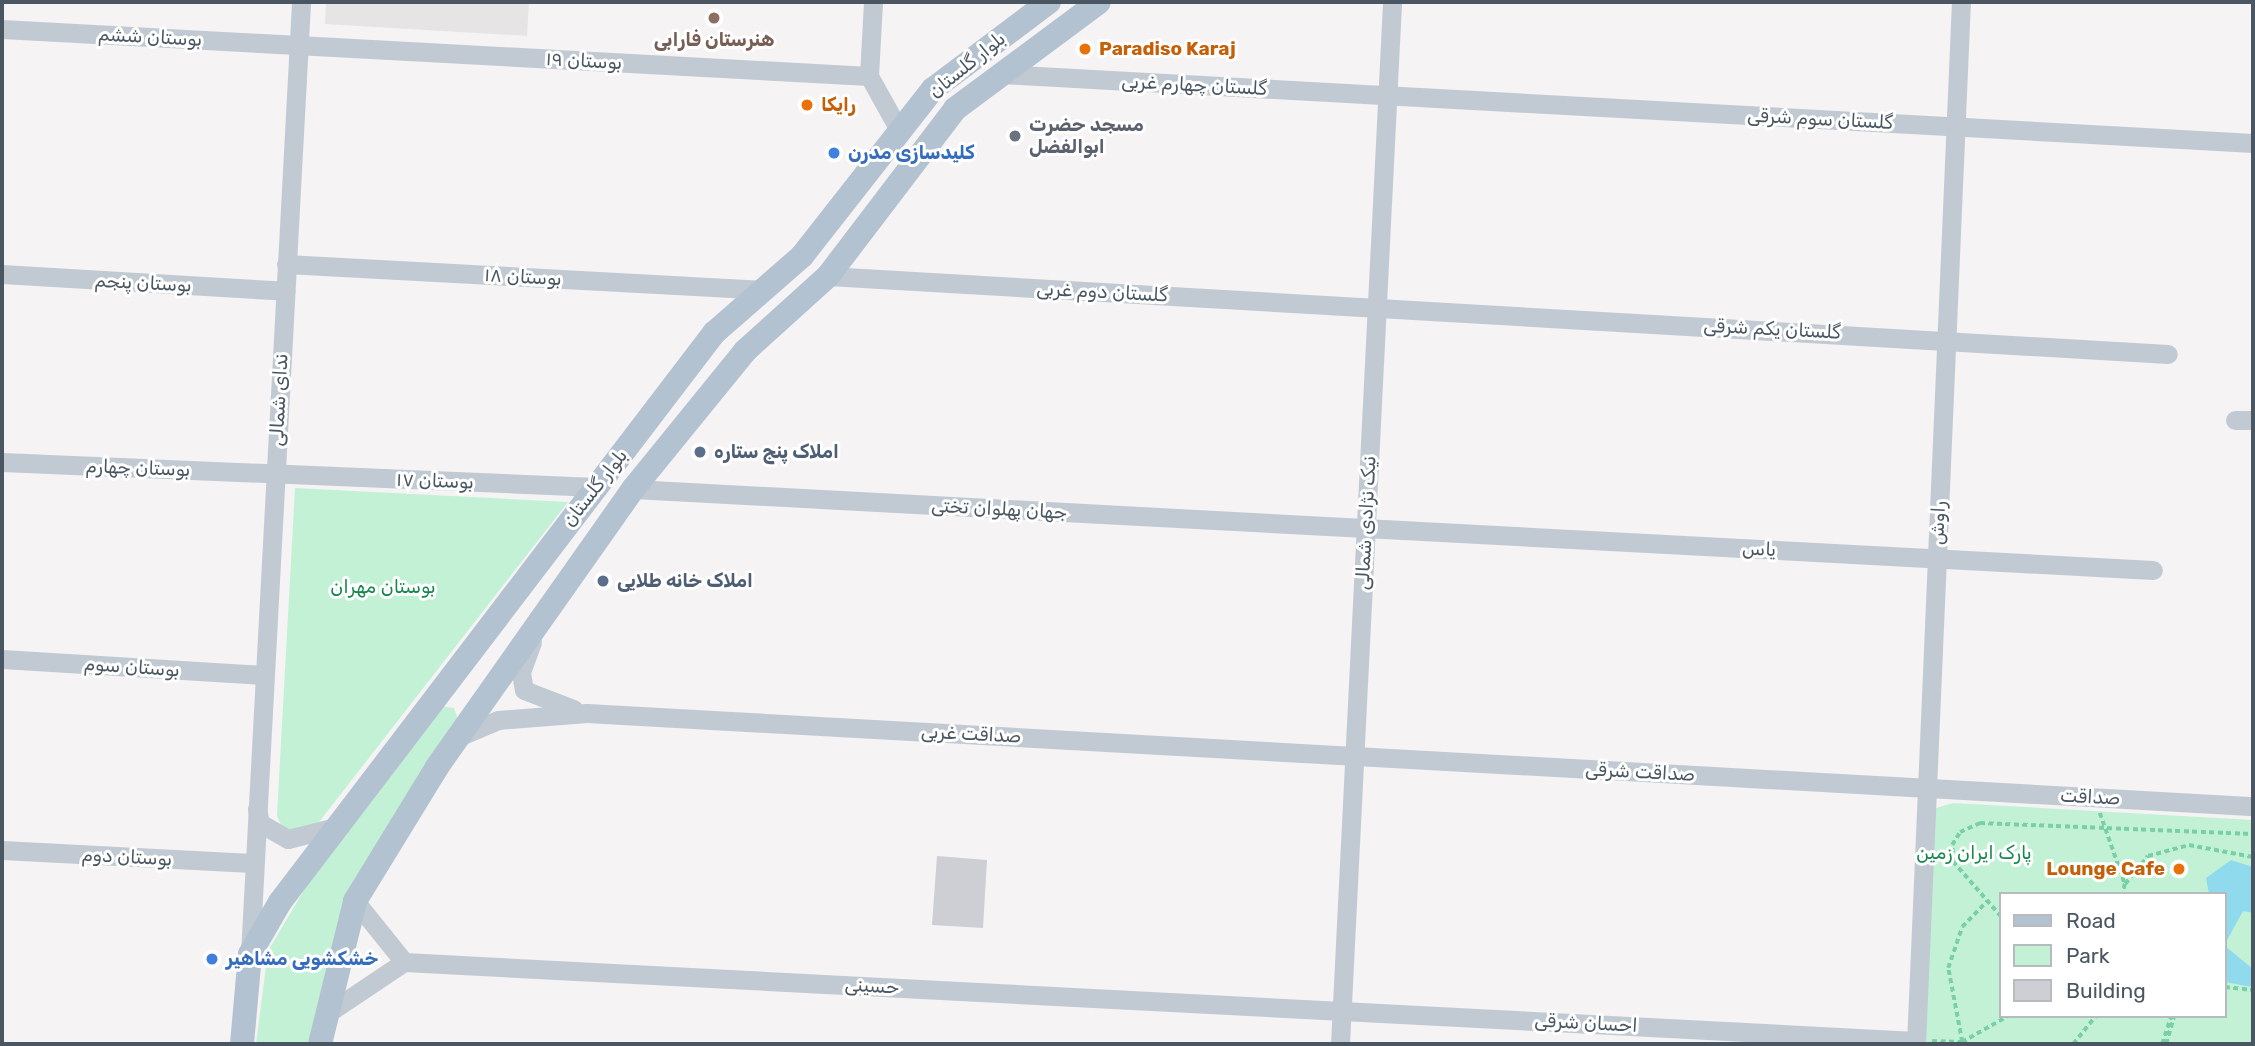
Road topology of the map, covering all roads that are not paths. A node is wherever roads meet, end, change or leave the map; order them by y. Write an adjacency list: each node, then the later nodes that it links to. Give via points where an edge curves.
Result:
1 (301, 2): 8 (street, ندای شمالی)
2 (873, 2): 10 (street)
3 (1049, 2): 13 (main road, بلوار گلستان, via 933,89)
4 (1098, 2): 9 (main road, بلوار گلستان)
5 (1392, 2): 11 (street, نیک نژادی شمالی)
6 (1961, 2): 12 (street, راوش)
7 (2, 29): 8 (street, بوستان ششم)
8 (299, 44): 10 (street, بوستان ۱۹); 15 (street, ندای شمالی)
9 (1001, 74): 11 (street, گلستان چهارم غربی); 17 (main road, بلوار گلستان, via 955,109)
10 (869, 76): 13 (street)
11 (1387, 95): 12 (street, گلستان سوم شرقی); 20 (street, نیک نژادی شمالی)
12 (1956, 127): 14 (street, گلستان سوم شرقی); 21 (street, راوش)
13 (898, 128): 18 (main road, بلوار گلستان, via 844,208 802,256)
14 (2253, 144)
15 (286, 264): 18 (street, بوستان ۱۸); 19 (street, ندای شمالی)
16 (2, 274): 19 (street, بوستان پنجم)
17 (828, 276): 20 (street, گلستان دوم غربی); 26 (main road, بلوار گلستان, via 750,344)
18 (759, 290): 25 (main road, بلوار گلستان, via 714,333)
19 (285, 291): 24 (street, ندای شمالی)
20 (1376, 307): 21 (street, گلستان یکم شرقی); 27 (street, نیک نژادی شمالی)
21 (1946, 339): 22 (street, گلستان یکم شرقی); 28 (street, راوش)
22 (2168, 354)
23 (2, 462): 24 (street, بوستان چهارم)
24 (275, 474): 25 (street, بوستان ۱۷); 32 (street, ندای شمالی)
25 (595, 488): 33 (main road, بلوار گلستان)
26 (633, 489): 27 (street, جهان پهلوان تختی); 30 (main road, بلوار گلستان)
27 (1365, 528): 28 (street, یاس); 36 (street, نیک نژادی شمالی)
28 (1937, 558): 29 (street, یاس); 37 (street, راوش)
29 (2153, 570)
30 (538, 622): 34 (street, صداقت غربی, via 521,673 524,690); 35 (main road, بلوار گلستان)
31 (2, 659): 32 (street, بوستان سوم)
32 (262, 676): 38 (street, ندای شمالی)
33 (426, 706): 35 (main road, via 448,695 461,699 468,712); 40 (main road, بلوار گلستان)
34 (587, 713): 35 (street, صداقت غربی, via 498,720); 36 (street, صداقت غربی)
35 (461, 732): 43 (main road, بلوار گلستان)
36 (1354, 755): 37 (street, صداقت شرقی); 46 (street, نیک نژادی شمالی)
37 (1927, 788): 39 (street, صداقت); 48 (street, راوش)
38 (255, 797): 40 (street, ندای شمالی, via 260,823 277,836 299,840); 42 (street, ندای شمالی)
39 (2253, 806)
40 (331, 828): 44 (main road, بلوار گلستان)
41 (2, 850): 42 (street, بوستان دوم)
42 (252, 863): 44 (street, ندای شمالی)
43 (355, 901): 45 (street); 47 (main road, بلوار گلستان)
44 (250, 954): 49 (main road, بلوار گلستان)
45 (404, 962): 46 (street, حسینی); 47 (street)
46 (1341, 1011): 48 (street, احسان شرقی); 51 (street, نیک نژادی شمالی)
47 (325, 1015): 50 (main road, بلوار گلستان)
48 (1916, 1042)
49 (242, 1044)
50 (320, 1044)
51 (1340, 1044)

